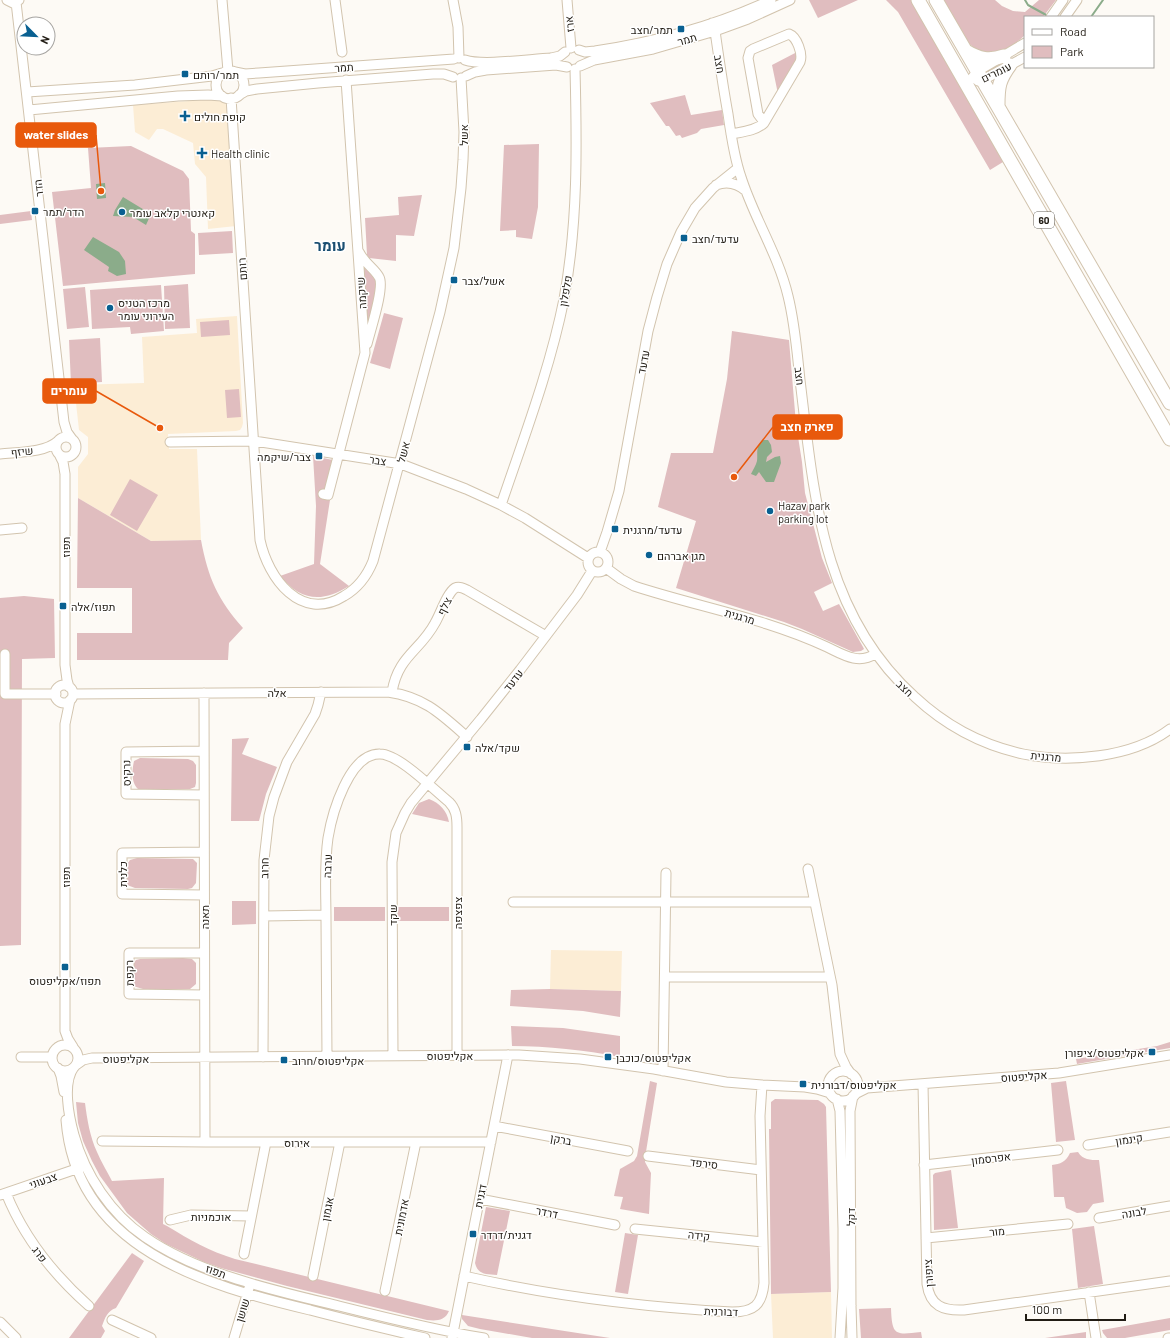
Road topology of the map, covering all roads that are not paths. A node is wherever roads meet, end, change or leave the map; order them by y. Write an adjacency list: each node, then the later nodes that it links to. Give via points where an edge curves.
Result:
1 (6, 0): 12 (street, via 11,3)
2 (222, 0): 24 (street)
3 (335, 0): 19 (street)
4 (453, 0): 21 (street, via 458,27)
5 (567, 0): 17 (street, ארז)
6 (771, 0): 15 (street, תמר)
7 (790, 0): 15 (street, תמר, via 748,19)
8 (918, 0): 28 (highway, 60)
9 (936, 0): 18 (highway, 60)
10 (1063, 0): 13 (street)
11 (1077, 0): 14 (street)
12 (18, 1): 29 (street, הדר)
13 (1052, 16)
14 (1066, 16)
15 (713, 27): 17 (street, תמר, via 589,52); 23 (street, תמר, via 646,51 594,60); 35 (street, חצב)
16 (1024, 44): 22 (street, עומרים)
17 (572, 50): 21 (street, תמר, via 551,58 486,62); 23 (street, via 563,60); 23 (street, via 583,57 583,61)
18 (966, 51): 22 (highway, via 976,57); 25 (highway, 60)
19 (342, 52)
20 (1024, 57): 22 (street, עומרים)
21 (459, 59): 24 (street, תמר, via 252,74); 26 (street, via 469,64 470,68); 26 (street, via 450,64 449,68 450,72)
22 (1007, 61): 25 (street, עומרים); 32 (highway, via 998,86)
23 (574, 67): 26 (street, תמר, via 556,65 489,70); 56 (street, פלפלון, via 576,177 567,279 547,366)
24 (229, 72): 29 (street, תמר, via 147,84); 30 (street, via 217,79 218,92); 31 (street, via 241,77 243,82 242,90)
25 (980, 75): 28 (street, עומרים); 32 (highway, 60)
26 (460, 77): 27 (street, תמר, via 433,74); 53 (street, אשל, via 463,160 454,248 440,312)
27 (346, 80): 31 (street, תמר, via 256,89); 39 (street, שיקמה)
28 (967, 84): 44 (highway, 60)
29 (27, 92): 33 (street, הדר)
30 (222, 96): 31 (street); 33 (street, via 178,96)
31 (235, 96): 46 (street, רותם)
32 (998, 107): 41 (highway, 60)
33 (29, 110): 42 (street, הדר)
34 (764, 122): 34 (street, via 801,59 794,37 789,34 748,54 758,114); 35 (street, via 757,128)
35 (731, 134): 36 (street, חצב)
36 (738, 168): 37 (street, עדעד); 38 (street, חצב)
37 (716, 185): 38 (street, via 731,183); 59 (street, עדעד, via 690,217 674,248 662,280 648,332 619,491)
38 (746, 191): 65 (street, חצב, via 774,254 789,301 814,490 827,548 848,604)
39 (358, 248): 40 (street, שיקמה); 40 (street, via 382,285)
40 (365, 353): 50 (street, שיקמה)
41 (1170, 403)
42 (64, 422): 43 (street, הדר); 45 (street, הדר)
43 (72, 439): 45 (street, via 64,437); 52 (street, via 76,446)
44 (1170, 439)
45 (58, 441): 48 (street, שיזף); 51 (street, via 56,447)
46 (253, 441): 47 (street, צבר); 50 (street, צבר); 53 (street, אשל, via 259,532 264,556 270,570 283,587 298,599 314,604 338,600 354,589 366,576 375,554)
47 (170, 442)
48 (44, 449): 49 (street, שיזף); 51 (street, שיזף)
49 (0, 454)
50 (338, 454): 53 (street, צבר); 55 (street, שיקמה, via 328,495)
51 (59, 455): 52 (street, via 66,458); 54 (street, תפוז, via 64,465)
52 (73, 456): 54 (street, תפוז)
53 (399, 464): 56 (street, צבר)
54 (65, 477): 66 (street, תפוז)
55 (323, 494)
56 (501, 505): 60 (street, צבר)
57 (22, 528): 58 (street)
58 (0, 530)
59 (600, 552): 60 (street, via 592,553); 61 (street, via 607,558)
60 (588, 558): 62 (street, via 587,564)
61 (606, 568): 62 (street, via 599,572); 65 (street, מרגנית, via 634,586 778,627 852,658 863,659)
62 (592, 571): 63 (street, עדעד)
63 (546, 636): 68 (street, צלף, via 467,590 456,588 431,630 402,664); 75 (street, עדעד)
64 (5, 654): 70 (street, via 5,694)
65 (875, 654): 72 (street, חצב, via 899,682)
66 (65, 665): 70 (street, תפוז); 71 (street, תפוז)
67 (321, 692): 68 (street, אלה); 69 (street, אלה); 87 (street, חרוב, via 315,714 280,779 269,816 264,860)
68 (392, 692): 75 (street, אלה, via 423,702)
69 (204, 693): 71 (street, אלה); 76 (street, תאנה)
70 (58, 694): 71 (street, via 64,703); 71 (street, via 63,685); 73 (street, תפוז)
71 (71, 694): 73 (street, תפוז)
72 (927, 708): 74 (street, מרגנית, via 952,726 982,741 1013,752 1046,757 1083,758 1118,752 1152,741)
73 (65, 724): 92 (street, תפוז)
74 (1170, 729)
75 (467, 736): 77 (street, עדעד)
76 (204, 751): 78 (street, תאנה); 78 (street, נרקיס, via 126,752 126,794)
77 (427, 784): 86 (street, ערבה, via 400,761 387,755 375,754 358,764 341,794 330,827 326,866); 96 (street, צפצפה, via 451,805 457,820); 100 (street, שקד, via 405,813 394,842)
78 (204, 795): 79 (street, תאנה)
79 (204, 852): 82 (street, תאנה); 82 (street, כלנית, via 122,853 122,894)
80 (808, 869): 85 (street)
81 (666, 873): 84 (street)
82 (204, 896): 88 (street, תאנה)
83 (513, 902): 84 (street)
84 (666, 902): 85 (street); 89 (street)
85 (815, 902): 90 (street)
86 (326, 915): 87 (street); 99 (street, ערבה)
87 (264, 916): 104 (street, חרוב)
88 (204, 953): 91 (street, תאנה); 91 (street, רקפת, via 129,953 130,994)
89 (665, 977): 90 (street); 108 (street)
90 (830, 977): 95 (street)
91 (204, 995): 103 (street, תאנה)
92 (65, 1031): 93 (street, תפוז); 94 (street, תפוז)
93 (58, 1047): 94 (street, via 65,1045); 102 (street)
94 (74, 1048): 105 (street, אקליפטוס); 106 (street, via 78,1055)
95 (840, 1050): 109 (street, via 838,1064); 110 (street, via 843,1062)
96 (457, 1055): 97 (street, אקליפטוס); 100 (street, אקליפטוס)
97 (508, 1055): 108 (street, אקליפטוס, via 573,1058); 117 (street, דגנית)
98 (1170, 1055): 111 (street, אקליפטוס, via 1059,1073)
99 (327, 1056): 100 (street, אקליפטוס); 104 (street, אקליפטוס)
100 (393, 1056)
101 (20, 1057): 102 (street)
102 (52, 1057): 107 (street)
103 (204, 1057): 104 (street, אקליפטוס); 105 (street, אקליפטוס); 120 (street, תאנה)
104 (264, 1057)
105 (92, 1058): 106 (street, אקליפטוס, via 83,1060)
106 (75, 1066): 107 (street, via 67,1070); 130 (street, תפוז, via 68,1083 69,1111 75,1138)
107 (58, 1068): 131 (street, תפוז, via 64,1087 68,1142)
108 (663, 1071): 112 (street, אקליפטוס)
109 (832, 1076): 110 (street, via 843,1071); 113 (street, אקליפטוס, via 817,1085); 116 (street, via 828,1085)
110 (854, 1077): 114 (street, אקליפטוס); 115 (street, via 858,1086)
111 (923, 1084): 114 (street, אקליפטוס); 129 (street, ציפורן)
112 (762, 1086): 113 (street, אקליפטוס); 132 (street, דבורנית)
113 (805, 1087): 116 (street, אקליפטוס)
114 (877, 1087): 115 (street, אקליפטוס, via 868,1088)
115 (854, 1095): 116 (street, via 845,1100); 164 (street, דקל, via 850,1111)
116 (834, 1096): 163 (street, דקל, via 840,1111 843,1229)
117 (494, 1126): 124 (street, דגנית); 127 (street, ברקן)
118 (1170, 1132): 125 (street, קינמון)
119 (102, 1140): 120 (street, אירוס)
120 (205, 1142): 121 (street, אירוס)
121 (266, 1142): 122 (street, אירוס); 136 (street)
122 (340, 1142): 123 (street, אירוס); 145 (street, אגמון)
123 (416, 1142): 124 (street, אירוס); 149 (street, אדמונית)
124 (491, 1142): 134 (street, דגנית)
125 (1088, 1146)
126 (1058, 1150): 129 (street, אפרסמון)
127 (628, 1151)
128 (648, 1156): 132 (street, סירפד)
129 (924, 1165): 142 (street, ציפורן)
130 (86, 1166): 131 (street, צבעוני); 148 (street, תפוז, via 114,1210 145,1237 184,1259)
131 (77, 1169): 133 (street, צבעוני); 151 (street, תפוז, via 106,1217 127,1238 152,1255 180,1269)
132 (761, 1170): 143 (street, דבורנית)
133 (3, 1194): 152 (street, פרג, via 40,1254 62,1281)
134 (480, 1199): 140 (street, דרדר); 146 (street, דגנית)
135 (1170, 1206): 137 (street, לבונה)
136 (251, 1216): 138 (street, אוכמניות, via 191,1215); 144 (street)
137 (1099, 1218)
138 (170, 1220)
139 (1068, 1224): 142 (street, מור)
140 (615, 1225)
141 (635, 1228): 143 (street, קידה)
142 (926, 1238): 150 (street, ציפורן, via 928,1290 932,1300 947,1310 964,1310)
143 (764, 1242): 146 (street, דבורנית, via 762,1295 757,1305 747,1311 633,1303 547,1292)
144 (244, 1254)
145 (313, 1276)
146 (464, 1276): 157 (street, דגנית)
147 (1170, 1281): 150 (street, ציפורן)
148 (251, 1283): 151 (street, שושן); 154 (street, תפוז)
149 (386, 1291)
150 (1089, 1292): 165 (street)
151 (248, 1293): 156 (street, תפוז); 160 (street, שושן)
152 (89, 1306)
153 (112, 1320): 159 (street)
154 (400, 1321): 156 (street); 157 (street, תפוז)
155 (0, 1322): 158 (street)
156 (396, 1335): 161 (street, תפוז)
157 (452, 1335): 162 (street, תפוז)
158 (16, 1338)
159 (151, 1338)
160 (234, 1338)
161 (425, 1338)
162 (484, 1338)
163 (840, 1338)
164 (852, 1338)
165 (1096, 1338)

